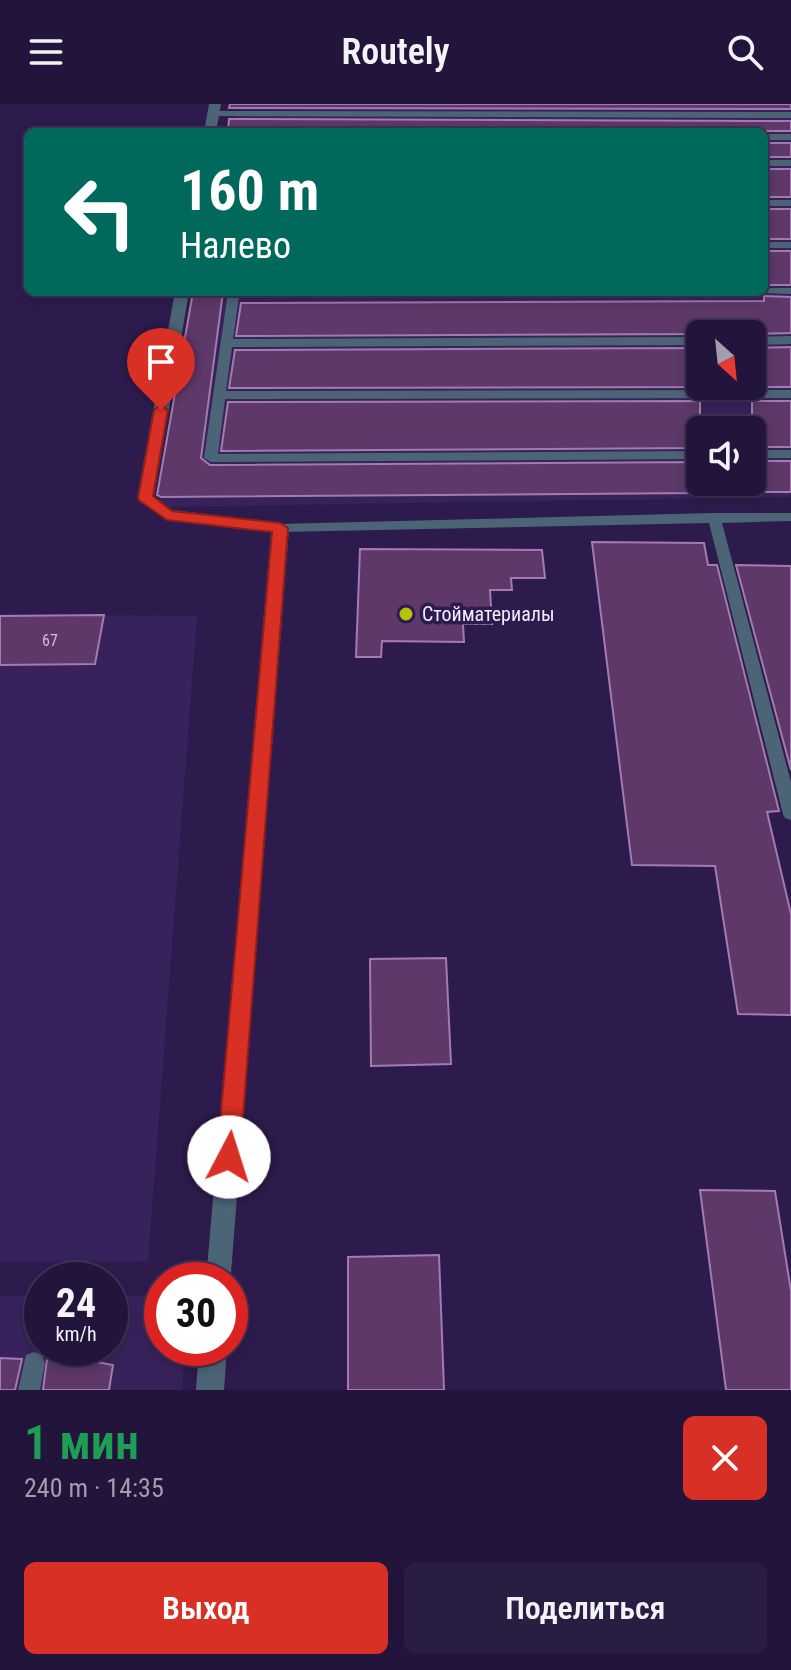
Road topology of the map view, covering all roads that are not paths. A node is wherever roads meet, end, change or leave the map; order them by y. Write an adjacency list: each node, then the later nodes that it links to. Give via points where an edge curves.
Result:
1 (214, 108): 2 (lane); 3 (street)
2 (791, 115)
3 (211, 128)
4 (768, 137): 5 (lane)
5 (791, 137)
6 (768, 163): 7 (lane)
7 (791, 163)
8 (768, 203): 9 (lane)
9 (791, 203)
10 (768, 245): 11 (lane)
11 (791, 245)
12 (768, 291): 13 (lane)
13 (791, 291)
14 (181, 296): 27 (street, via 145,498 167,515)
15 (234, 296): 19 (lane)
16 (791, 340): 18 (lane)
17 (686, 341): 19 (lane)
18 (766, 341)
19 (227, 343): 21 (lane)
20 (791, 394): 21 (lane)
21 (220, 395): 24 (lane, via 211,458)
22 (766, 454): 23 (lane)
23 (791, 454)
24 (686, 455)
25 (714, 517): 26 (lane); 27 (lane); 28 (lane)
26 (791, 517)
27 (280, 528): 29 (street)
28 (791, 814)
29 (220, 1262)
30 (33, 1366): 32 (lane)
31 (212, 1366): 33 (street)
32 (29, 1390)
33 (210, 1390)

